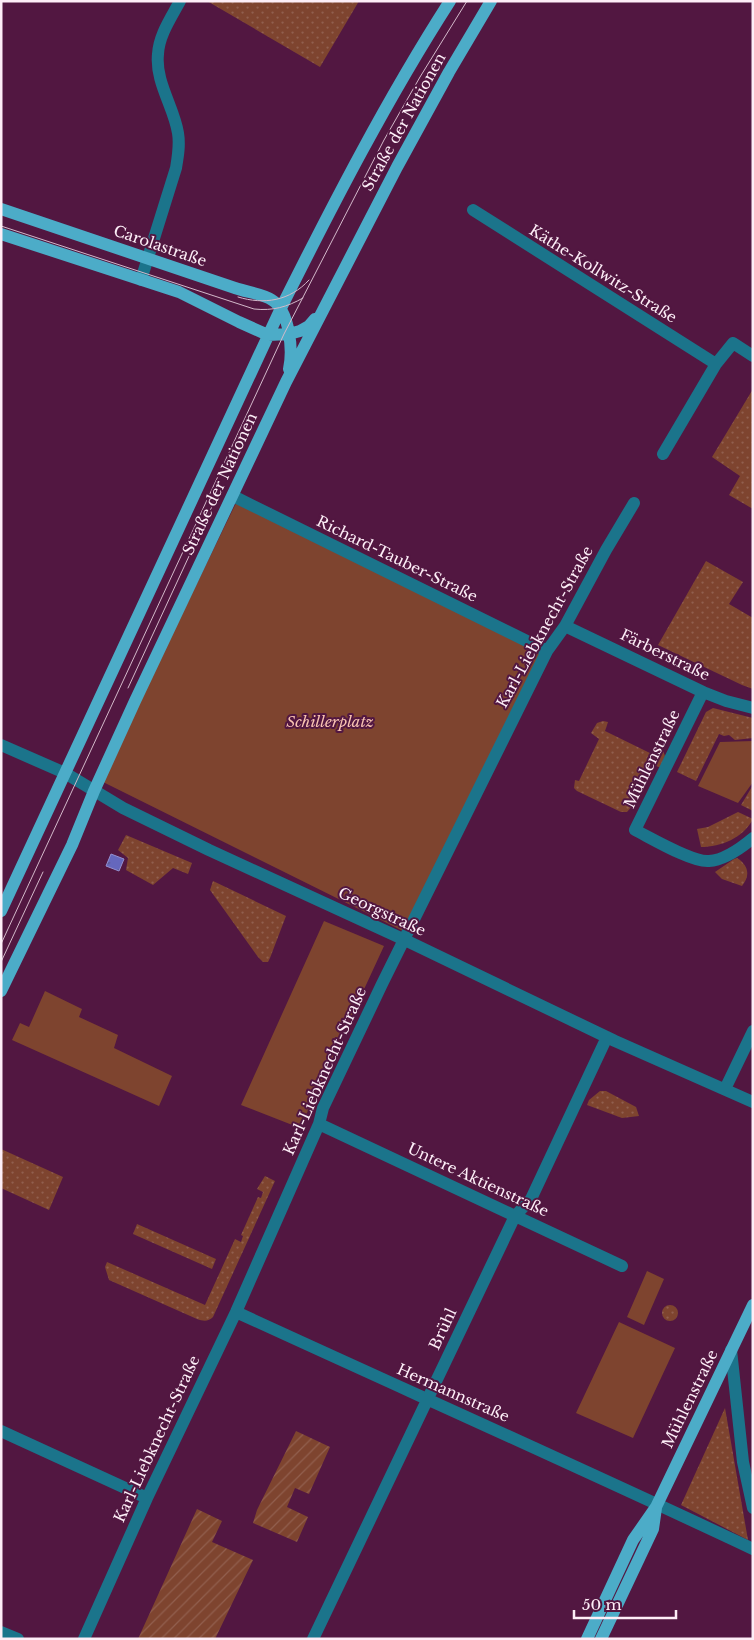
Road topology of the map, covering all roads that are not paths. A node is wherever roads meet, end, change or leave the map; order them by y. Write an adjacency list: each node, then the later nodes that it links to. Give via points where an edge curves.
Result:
1 (180, 1): 7 (street, via 161,38 158,53 158,67 178,132 179,153)
2 (450, 1): 9 (main road, Straße der Nationen, via 372,133)
3 (491, 1): 10 (main road, Straße der Nationen, via 397,166)
4 (1, 209): 7 (main road, Carolastraße)
5 (474, 210): 14 (street, Käthe-Kollwitz-Straße)
6 (1, 234): 8 (main road)
7 (148, 259): 8 (street); 9 (main road, Carolastraße, via 267,297)
8 (141, 280): 11 (main road, via 179,292)
9 (280, 308): 11 (main road, Straße der Nationen); 12 (main road)
10 (322, 310): 12 (main road, via 309,326); 15 (main road, Straße der Nationen)
11 (268, 334): 12 (main road); 24 (main road, Straße der Nationen)
12 (289, 334): 15 (main road, via 291,360)
13 (753, 356): 14 (street, via 733,344)
14 (716, 364): 16 (street)
15 (286, 382): 17 (main road, Straße der Nationen)
16 (663, 454)
17 (233, 496): 20 (street, Richard-Tauber-Straße); 25 (main road, Straße der Nationen)
18 (634, 503): 19 (street, Karl-Liebknecht-Straße)
19 (566, 626): 20 (street, Karl-Liebknecht-Straße); 21 (street, Färberstraße)
20 (547, 651): 28 (street, Karl-Liebknecht-Straße)
21 (703, 692): 22 (street, Färberstraße); 26 (street, Mühlenstraße, via 634,830 708,862 737,850)
22 (753, 708)
23 (1, 745): 24 (street, Georgstraße)
24 (65, 773): 25 (street, Georgstraße); 27 (main road, Straße der Nationen)
25 (94, 791): 28 (street, Georgstraße, via 209,850); 29 (main road, Straße der Nationen, via 72,845)
26 (753, 838)
27 (1, 911)
28 (405, 940): 31 (street, Georgstraße); 34 (street, Karl-Liebknecht-Straße, via 323,1108)
29 (1, 991)
30 (753, 1031): 32 (street)
31 (607, 1037): 32 (street, Georgstraße); 35 (street, Brühl, via 531,1199)
32 (725, 1089): 33 (street, Georgstraße)
33 (753, 1102)
34 (320, 1124): 35 (street, Untere Aktienstraße); 38 (street, Karl-Liebknecht-Straße)
35 (515, 1216): 36 (street, Untere Aktienstraße); 40 (street, Brühl)
36 (622, 1266)
37 (753, 1305): 39 (main road, Mühlenstraße)
38 (236, 1312): 40 (street, Hermannstraße); 42 (street, Karl-Liebknecht-Straße)
39 (731, 1350): 43 (main road, Mühlenstraße); 44 (street, via 744,1462)
40 (428, 1400): 43 (street, Hermannstraße); 49 (street, Brühl)
41 (1, 1431): 42 (street)
42 (147, 1498): 48 (street, Karl-Liebknecht-Straße)
43 (657, 1505): 45 (street, Hermannstraße); 50 (main road, Mühlenstraße, via 633,1540); 51 (main road, Mühlenstraße, via 653,1529)
44 (753, 1508)
45 (753, 1549)
46 (1, 1632): 47 (street)
47 (18, 1639)
48 (84, 1639)
49 (313, 1639)
50 (587, 1639)
51 (601, 1639)

